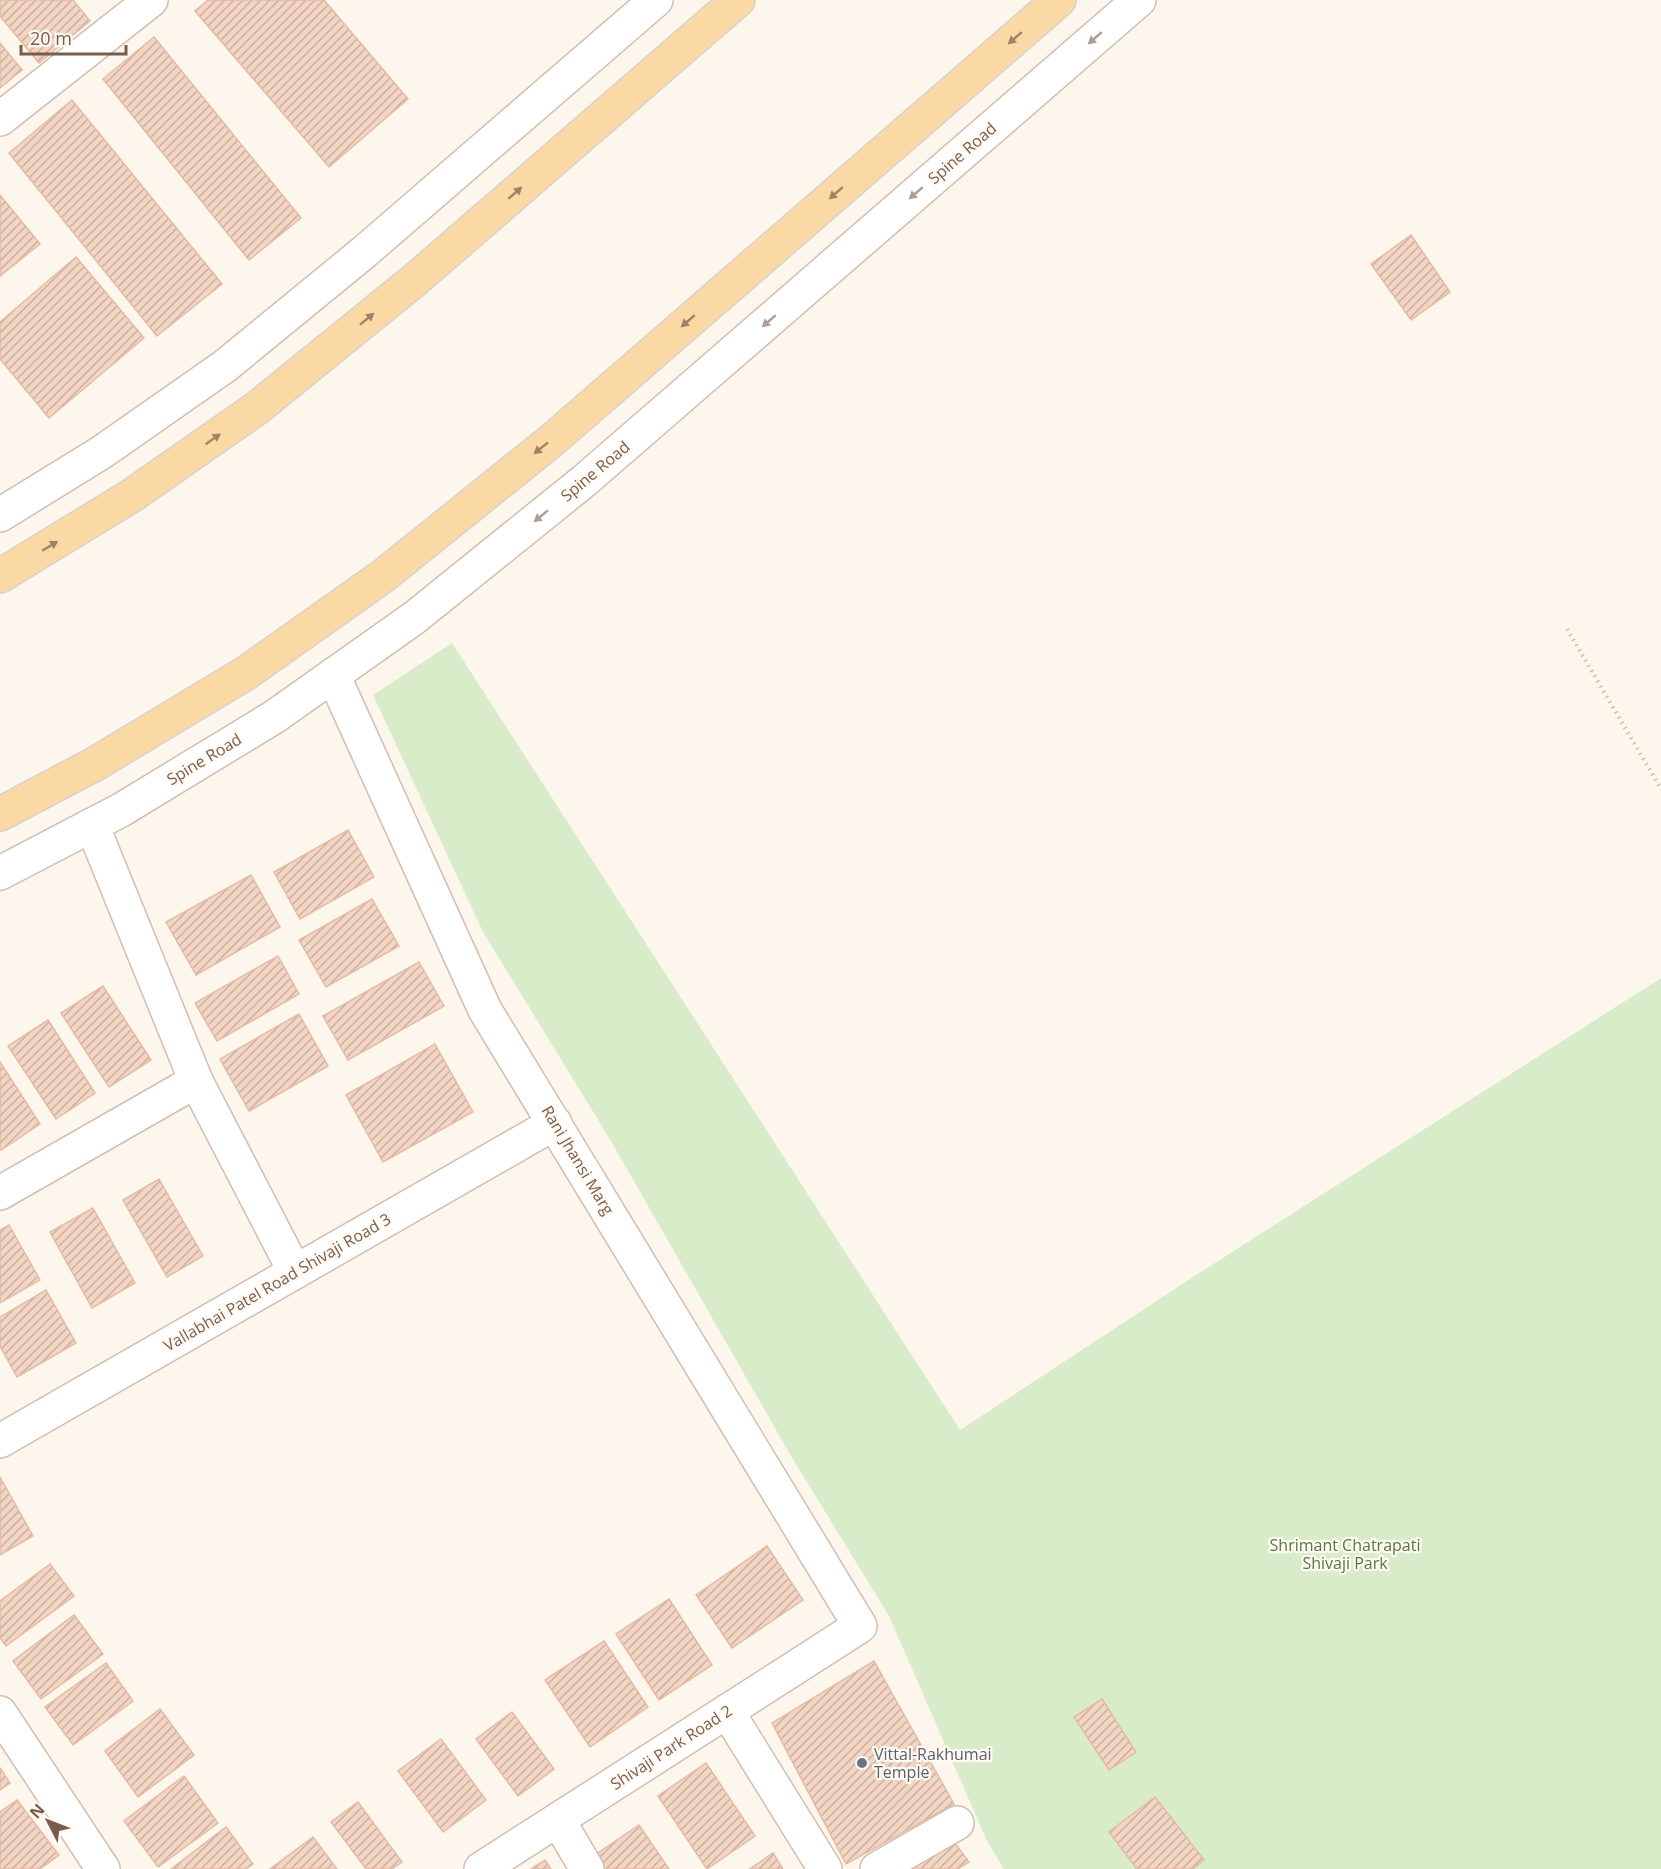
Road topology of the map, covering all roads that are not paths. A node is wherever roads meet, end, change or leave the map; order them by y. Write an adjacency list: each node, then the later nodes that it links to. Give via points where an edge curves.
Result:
1 (151, 0): 6 (street)
2 (656, 0): 7 (street, via 363,254 225,366 102,452)
3 (738, 0): 8 (main road, one-way to 3, via 131,496 256,408 416,279)
4 (1059, 0): 10 (main road, one-way to 10, via 550,441 383,576 246,673 95,764)
5 (1139, 0): 9 (street, Spine Road, one-way to 9, via 584,481 414,618)
6 (0, 119)
7 (0, 515)
8 (0, 576)
9 (333, 675): 11 (street, Spine Road, via 274,717); 14 (street, Rani Jhansi Marg, via 484,1010)
10 (0, 814)
11 (92, 825): 12 (street, Spine Road); 13 (street)
12 (0, 873)
13 (196, 1081): 15 (street); 16 (street)
14 (555, 1123): 16 (street, Vallabhai Patel Road Shivaji Road 3); 18 (street, Rani Jhansi Marg)
15 (0, 1193)
16 (295, 1272): 17 (street, Vallabhai Patel Road Shivaji Road 3)
17 (0, 1441)
18 (860, 1626): 19 (street, Shivaji Park Road 2)
19 (727, 1711): 21 (street, Shivaji Park Road 2); 26 (street)
20 (0, 1713): 23 (street)
21 (558, 1820): 24 (street, Shivaji Park Road 2); 25 (street)
22 (957, 1823): 27 (street)
23 (101, 1868)
24 (481, 1869)
25 (587, 1869)
26 (825, 1869)
27 (877, 1869)

